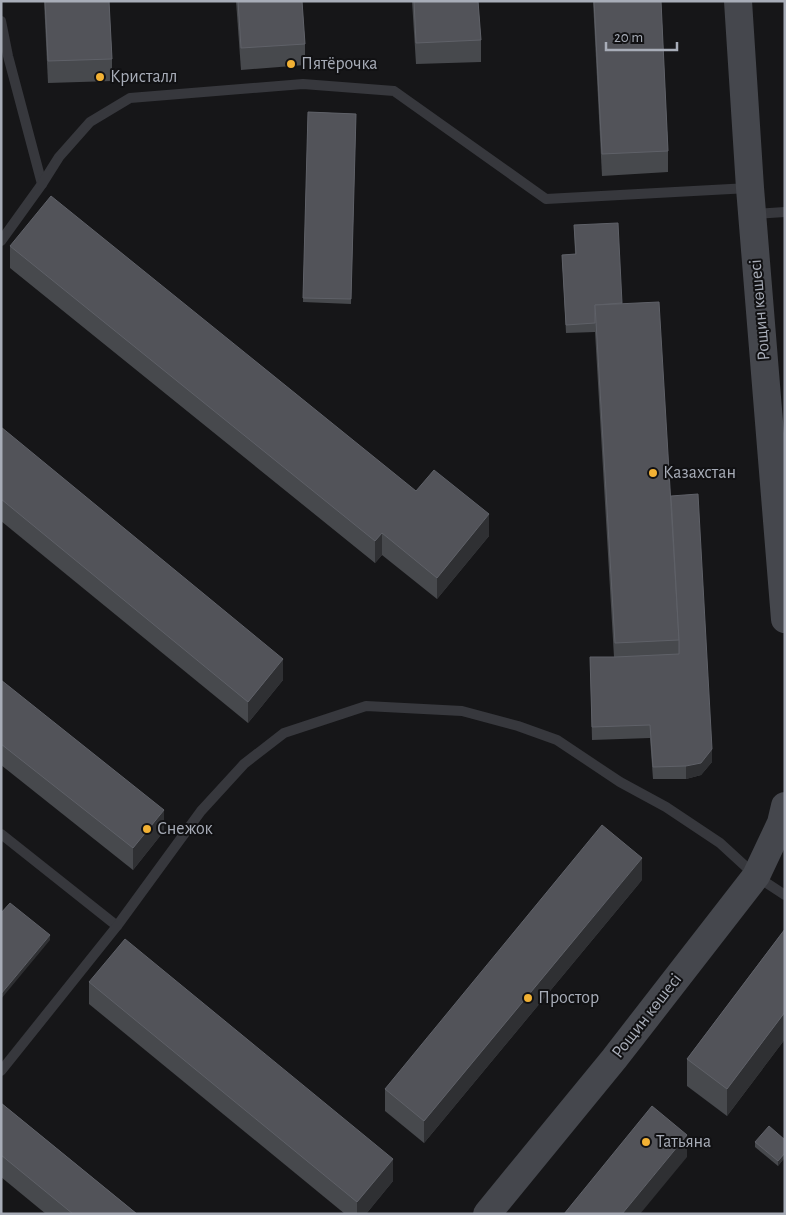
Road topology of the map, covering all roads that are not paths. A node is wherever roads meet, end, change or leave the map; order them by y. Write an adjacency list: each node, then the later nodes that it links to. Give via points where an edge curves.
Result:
1 (738, 1): 4 (street, Рощин көшесі)
2 (1, 21): 3 (lane)
3 (42, 184): 4 (lane, via 59,157 90,122 130,98 303,84 394,91 546,199); 6 (lane)
4 (751, 201): 5 (lane); 7 (street, Рощин көшесі)
5 (785, 212)
6 (1, 240)
7 (785, 619)
8 (785, 806): 10 (street, Рощин көшесі, via 781,823)
9 (1, 834): 12 (lane)
10 (756, 876): 11 (lane); 12 (lane, via 720,843 557,740 462,711 366,706 284,733 244,764 201,810); 14 (street, Рощин көшесі, via 614,1059)
11 (785, 895)
12 (117, 926): 13 (lane)
13 (1, 1071)
14 (487, 1214)

